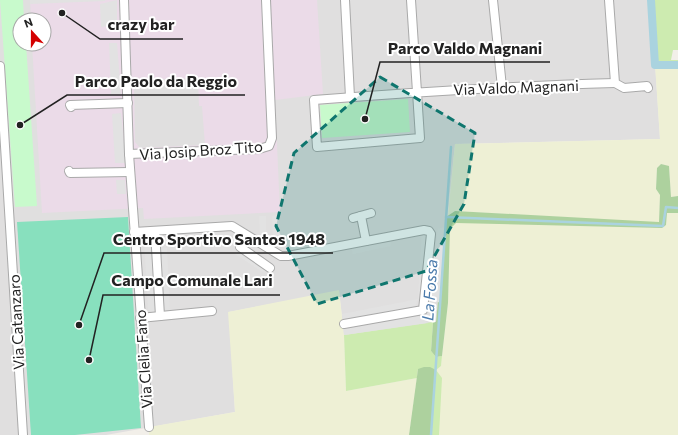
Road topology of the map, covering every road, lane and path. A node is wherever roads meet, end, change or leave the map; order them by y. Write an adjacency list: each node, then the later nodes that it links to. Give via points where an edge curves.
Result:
1 (124, 0): 13 (street, Via Clelia Fano)
2 (266, 0): 15 (street, Via Josip Broz Tito, via 272,138 269,146 259,149)
3 (345, 0): 12 (street)
4 (411, 0): 11 (street)
5 (493, 0): 9 (street)
6 (609, 0): 8 (street)
7 (0, 66): 33 (street, Via Catanzaro)
8 (616, 83): 9 (street, Via Valdo Magnani); 10 (street, Via Valdo Magnani, via 624,88)
9 (502, 87): 11 (street, Via Valdo Magnani)
10 (648, 88)
11 (417, 92): 12 (street, Via Valdo Magnani); 12 (street, Via Valdo Magnani, via 420,138 317,147 314,100)
12 (350, 97)
13 (128, 104): 14 (street, via 70,105); 15 (street, Via Clelia Fano)
14 (71, 107)
15 (129, 154): 17 (street, Via Clelia Fano)
16 (69, 171): 17 (street)
17 (130, 172): 22 (street, Via Clelia Fano)
18 (371, 213): 19 (street)
19 (361, 216): 20 (street); 23 (street)
20 (352, 218)
21 (155, 231): 22 (street); 24 (street, via 232,226); 29 (street)
22 (134, 232): 30 (street, Via Clelia Fano)
23 (366, 241): 24 (street, via 288,256 281,256); 31 (street, via 429,231 431,234 423,310)
24 (261, 243): 26 (street)
25 (240, 247): 26 (street)
26 (254, 256): 27 (street)
27 (270, 268)
28 (212, 311): 29 (street)
29 (160, 316): 30 (street)
30 (140, 318): 32 (street, Via Clelia Fano)
31 (344, 324)
32 (149, 427)
33 (23, 435)

